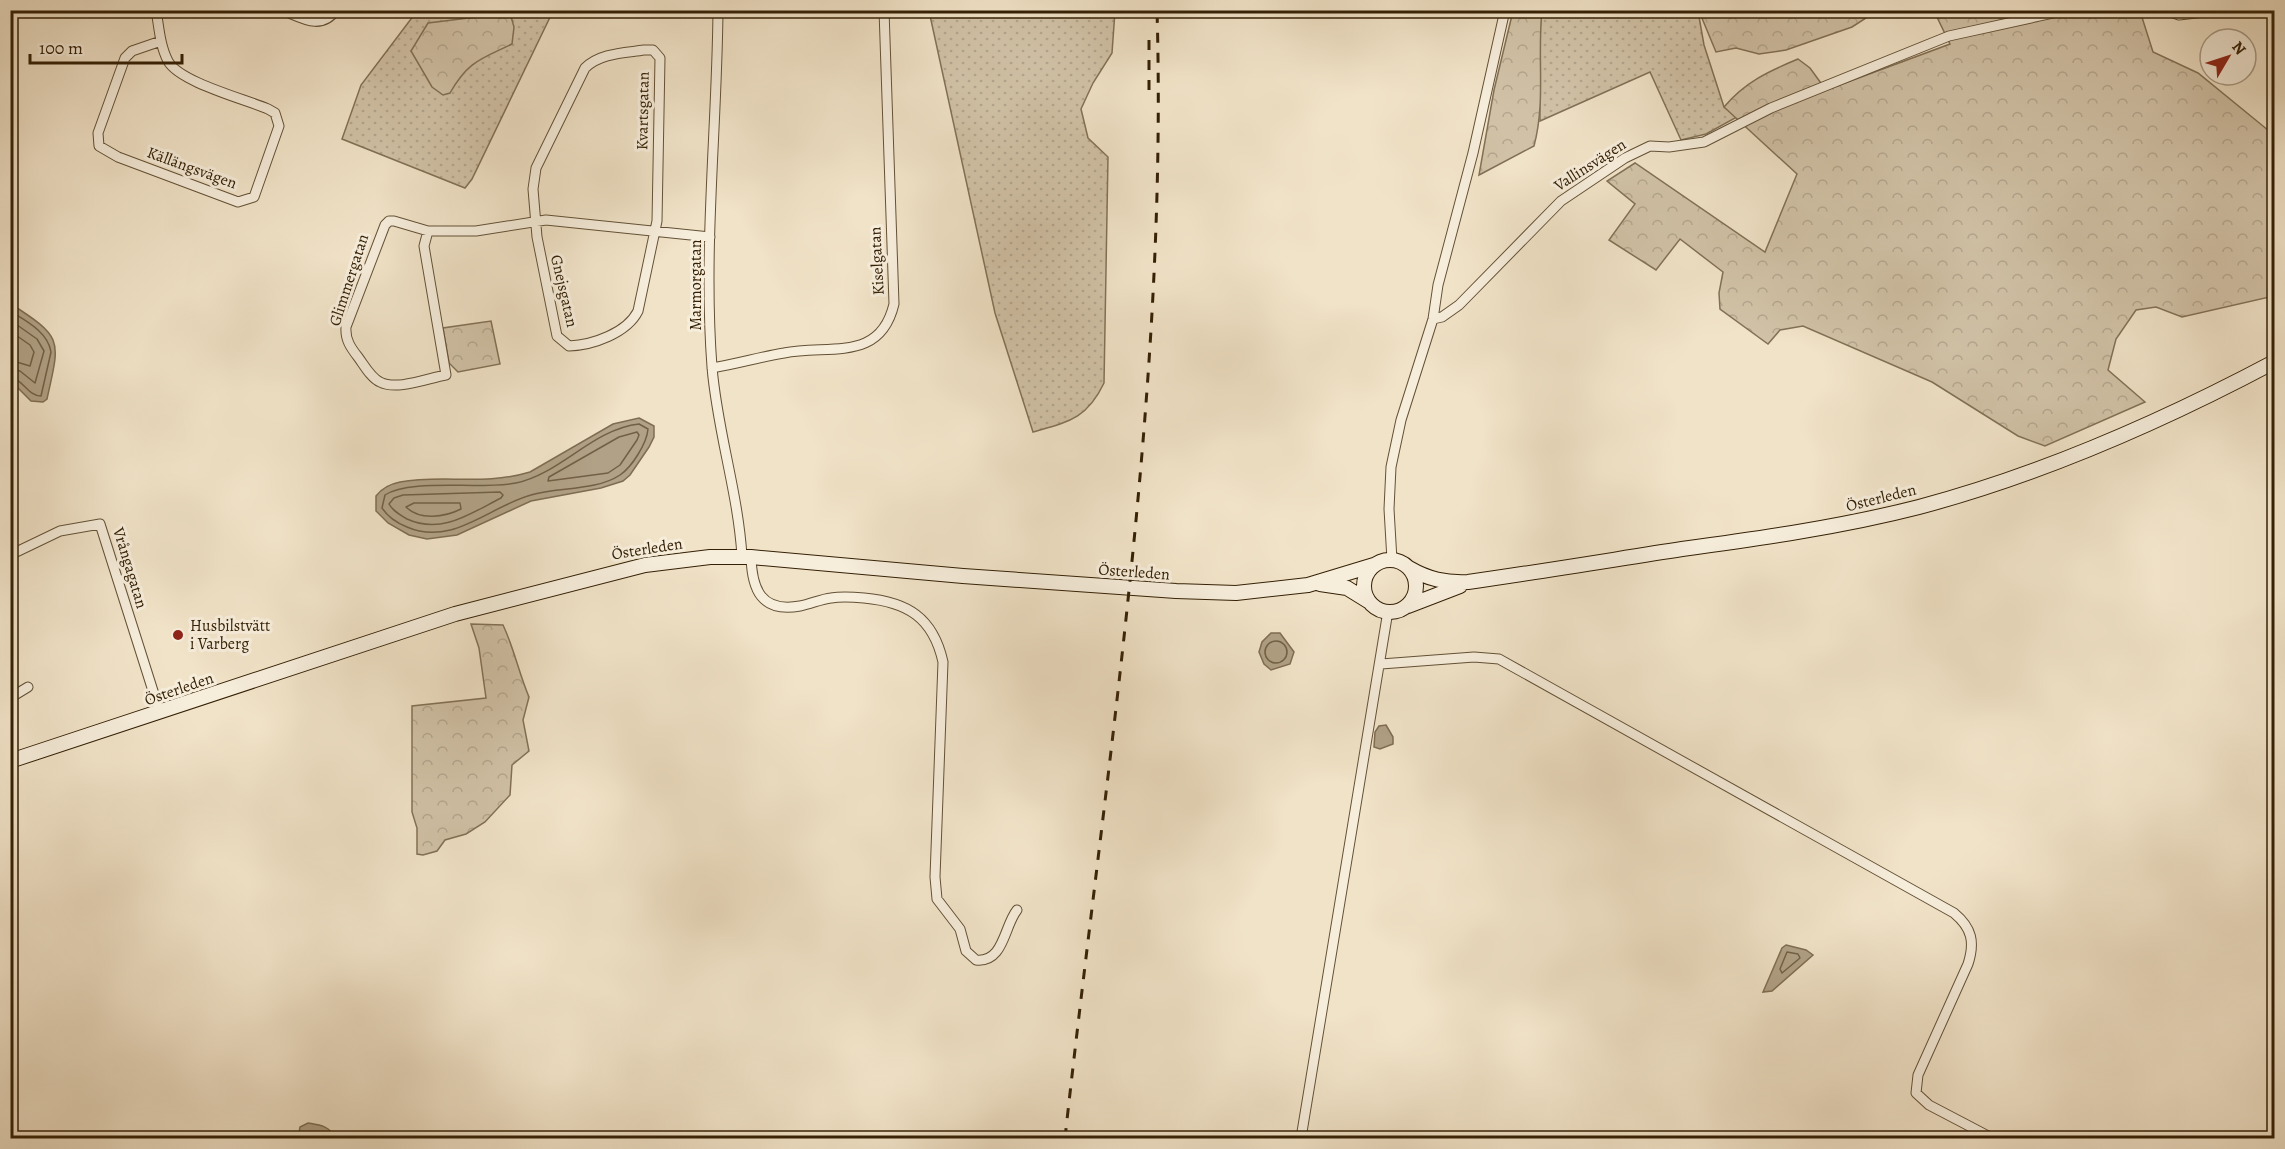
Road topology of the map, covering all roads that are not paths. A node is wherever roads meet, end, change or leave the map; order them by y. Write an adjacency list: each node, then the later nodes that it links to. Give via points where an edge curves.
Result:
1 (156, 10): 10 (street)
2 (282, 10): 3 (street, via 319,23 327,21)
3 (336, 10)
4 (718, 10): 14 (street, Marmorgatan)
5 (884, 10): 17 (street, Kiselgatan, via 894,303 891,318 876,338 862,345 786,352)
6 (1505, 10): 15 (street)
7 (2067, 10): 15 (street, Vallinsvägen, via 1949,36 1771,108 1704,142 1650,146 1625,158 1561,201 1459,305)
8 (2166, 10): 9 (street, via 2180,15)
9 (2222, 10)
10 (162, 41): 10 (street, Källängsvägen, via 168,61 180,75 275,113 279,126 254,197 238,201 118,157 99,146 98,134 125,58 132,51)
11 (534, 220): 12 (street, Glimmergatan, via 476,231); 13 (street, Glimmergatan); 13 (street, Gnejsgatan, via 557,336 569,346 609,335 633,321); 13 (street, Kvartsgatan, via 536,168 585,68 605,57 653,50 660,58)
12 (428, 231): 12 (street, Glimmergatan, via 424,246 446,375 399,384 381,383 351,347 346,327 388,221)
13 (655, 231): 14 (street, Glimmergatan)
14 (710, 237): 17 (street, Marmorgatan)
15 (1433, 319): 20 (street, via 1401,420 1391,466)
16 (2274, 362): 23 (main road, Österleden, via 2127,434 1997,483 1920,506 1836,526)
17 (712, 368): 19 (street, Marmorgatan)
18 (10, 555): 31 (street, Vrångagatan, via 60,531 100,524)
19 (747, 556): 24 (main road, Österleden, via 1176,591 1236,593); 31 (main road, Österleden, via 678,560 614,571 455,614); 33 (street, Marmorgatan, via 754,585 769,602 793,607 834,597 884,600 908,608 928,627 943,662 934,878 937,899 960,929 971,958 982,960 997,952)
20 (1392, 560): 21 (main road, Österleden); 22 (main road, Österleden)
21 (1374, 565): 24 (main road, Österleden); 25 (main road, via 1365,580)
22 (1409, 568): 23 (main road, Österleden, via 1450,583); 26 (main road, via 1416,586 1413,598)
23 (1471, 582): 26 (main road, Österleden)
24 (1315, 583): 25 (main road, Österleden, via 1342,586)
25 (1370, 602): 27 (main road, Österleden)
26 (1404, 608): 27 (main road, Österleden)
27 (1388, 611): 28 (street)
28 (1381, 664): 34 (street); 35 (street, via 1474,657 1499,659 1954,913 1971,932 1971,955 1918,1075 1916,1093 1929,1105)
29 (28, 687): 30 (street)
30 (10, 698)
31 (160, 713): 32 (main road, Österleden)
32 (10, 761)
33 (1017, 909)
34 (1301, 1138)
35 (1992, 1138)

